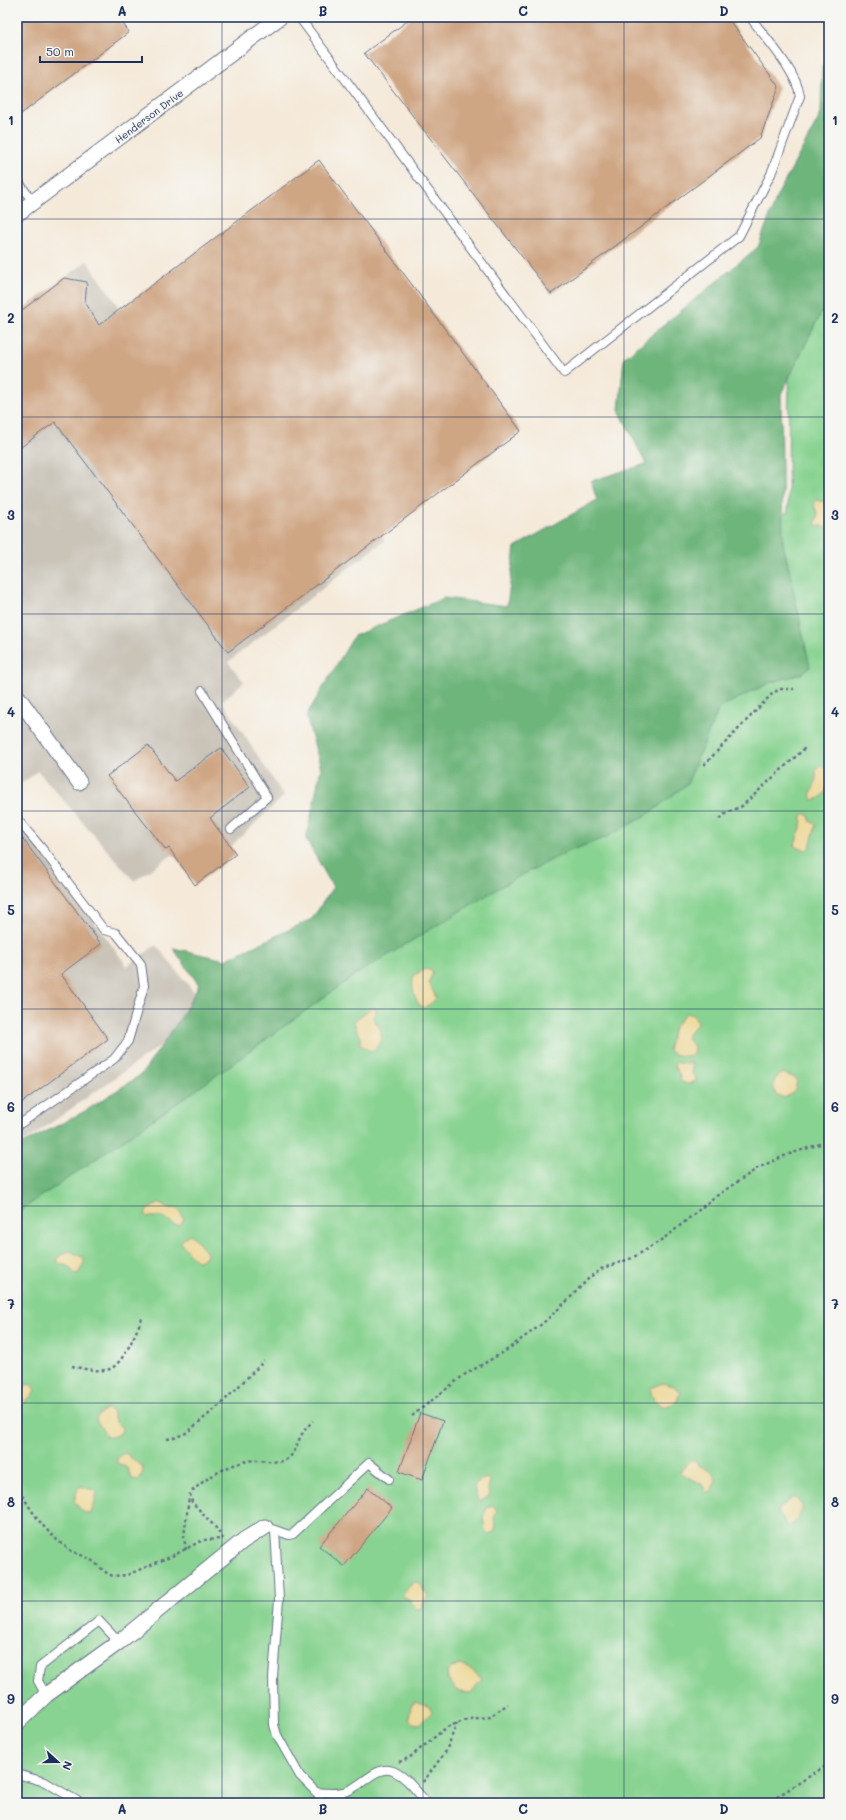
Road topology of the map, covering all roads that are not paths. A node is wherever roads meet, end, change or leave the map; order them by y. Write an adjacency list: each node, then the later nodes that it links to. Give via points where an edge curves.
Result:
1 (280, 17): 5 (street, Henderson Drive)
2 (299, 17): 3 (lane, via 564,373 739,236 771,174 800,96 799,87 792,74)
3 (750, 17)
4 (17, 180): 5 (lane)
5 (33, 202): 6 (street, Henderson Drive)
6 (17, 214)
7 (202, 691): 11 (lane, via 267,797)
8 (17, 696): 9 (street)
9 (79, 782)
10 (17, 819): 12 (lane, via 104,930 116,933 141,964 144,986 128,1041 114,1059)
11 (231, 829)
12 (17, 1126)
13 (389, 1479): 14 (lane, via 369,1463 293,1534)
14 (270, 1528): 15 (street, via 228,1545); 19 (lane, via 279,1599 273,1678 274,1725 300,1776)
15 (119, 1642): 16 (street); 16 (lane, via 99,1621 40,1666 38,1681)
16 (46, 1695): 17 (street)
17 (17, 1723)
18 (17, 1774): 20 (lane, via 45,1782)
19 (316, 1792): 21 (lane); 22 (lane, via 349,1791 380,1770 386,1769 401,1775)
20 (81, 1803)
21 (320, 1803)
22 (427, 1803)

